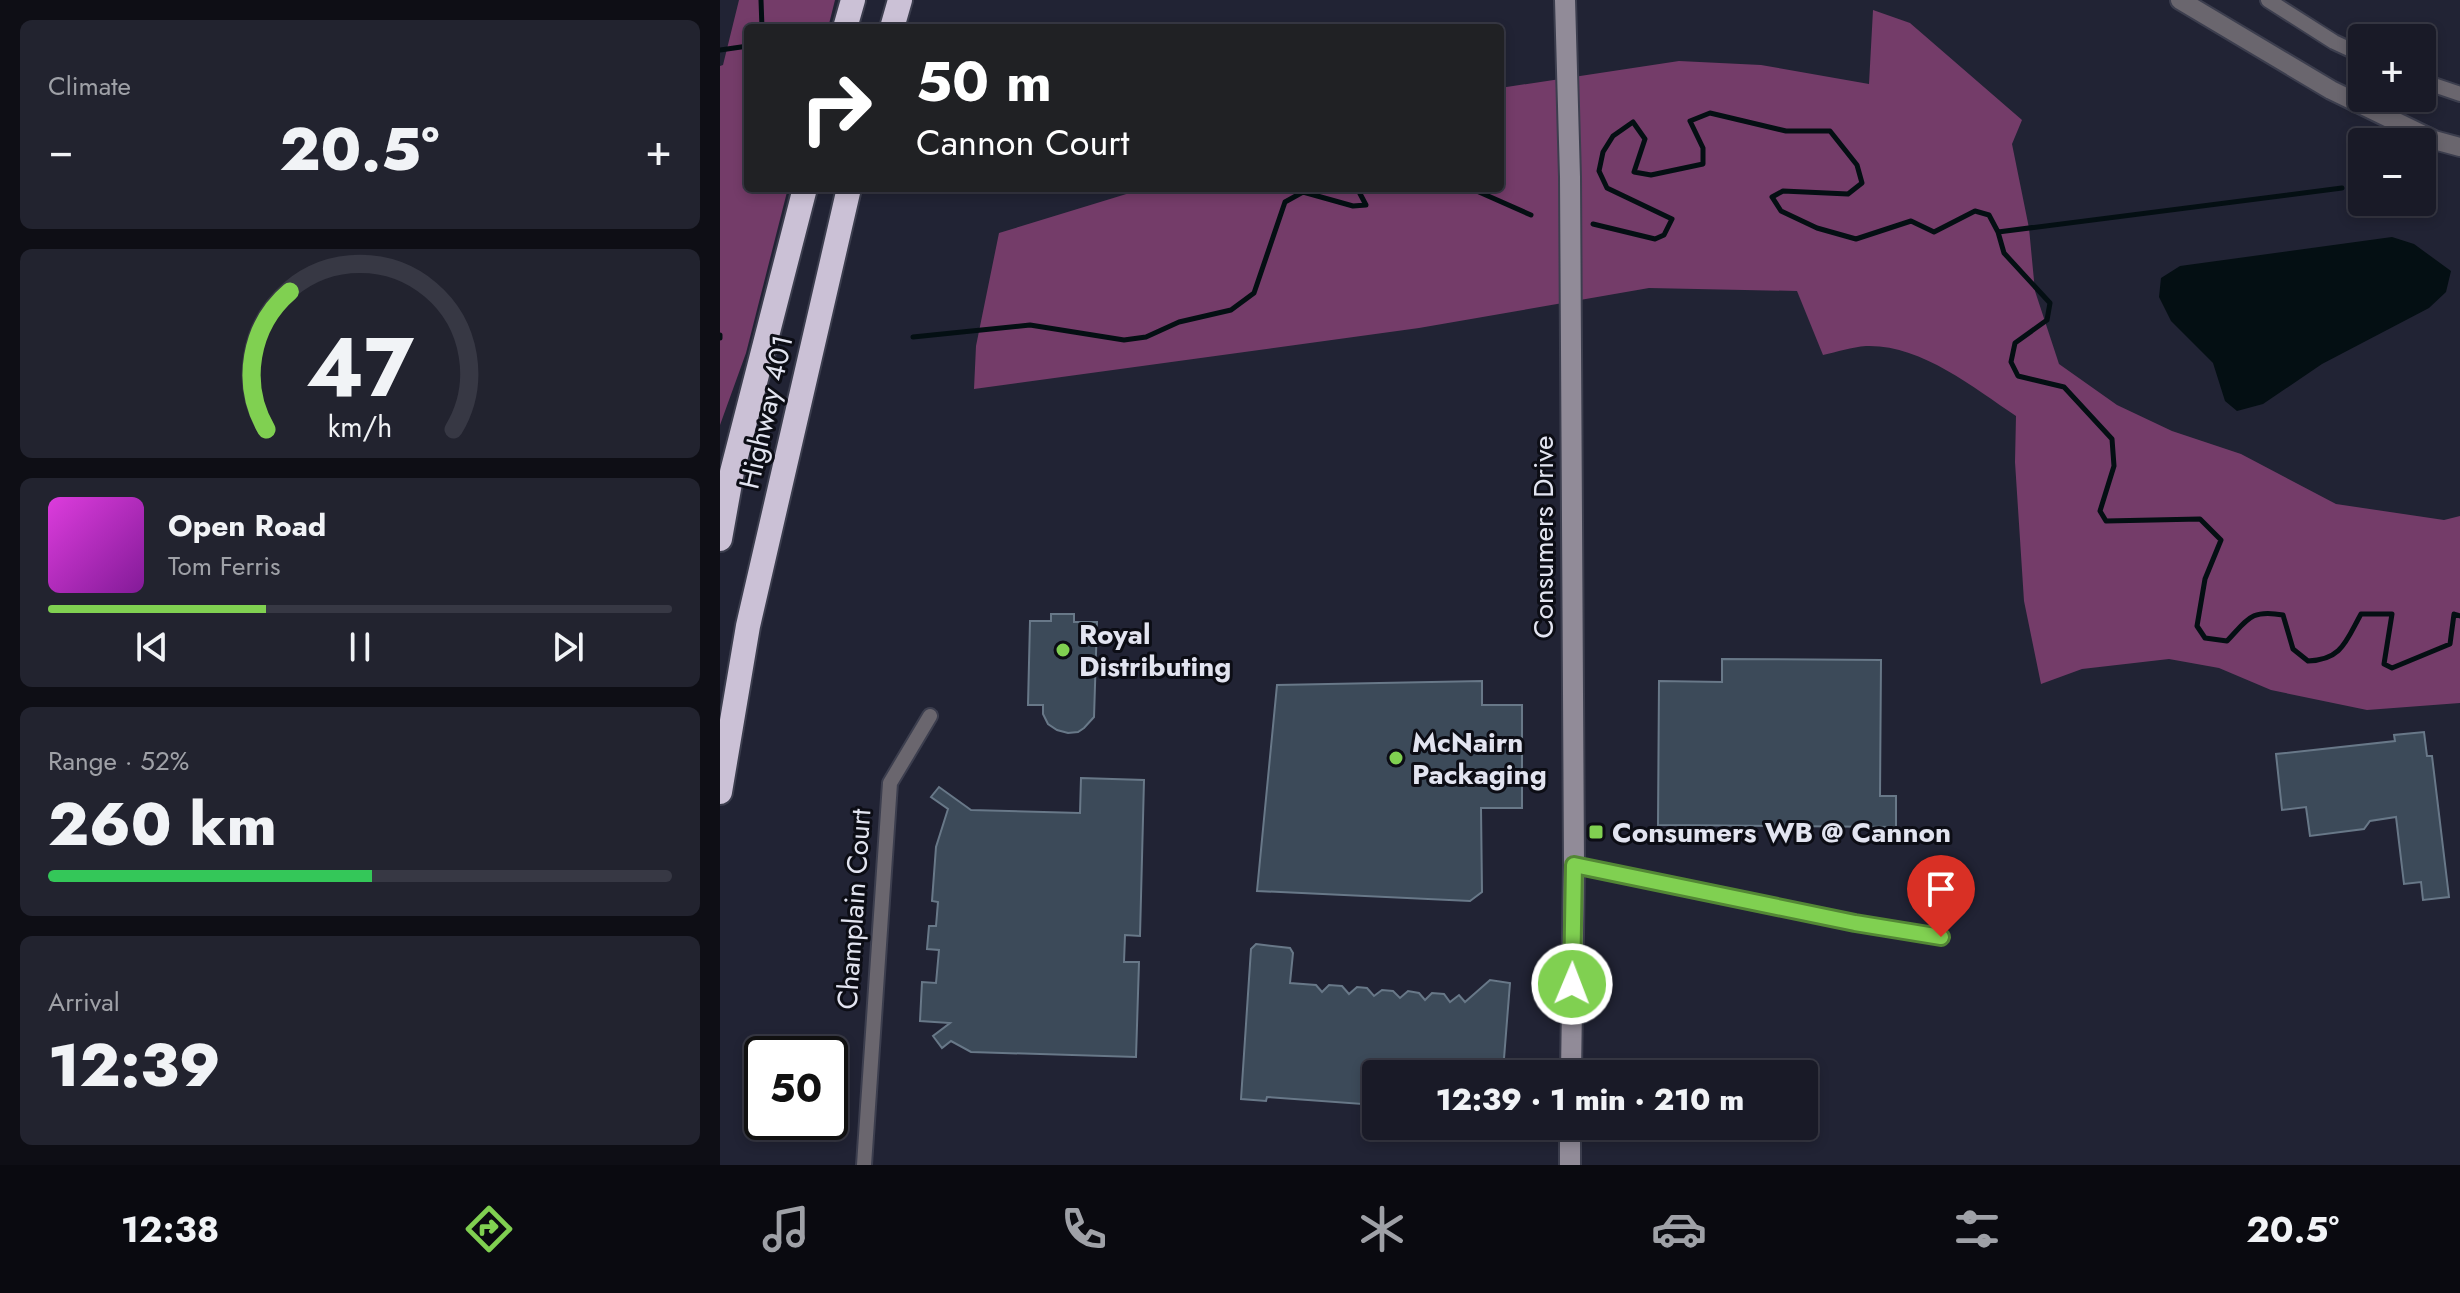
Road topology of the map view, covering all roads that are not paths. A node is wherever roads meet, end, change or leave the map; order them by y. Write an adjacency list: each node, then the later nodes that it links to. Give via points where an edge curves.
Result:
1 (853, 0): 6 (highway)
2 (900, 0): 7 (highway)
3 (1565, 0): 17 (main road, Consumers Drive)
4 (2180, 0): 11 (street, via 2331,90 2434,140)
5 (2268, 0): 8 (street)
6 (846, 24)
7 (893, 24)
8 (2348, 48)
9 (2436, 86): 10 (street)
10 (2460, 94)
11 (2460, 147)
12 (804, 192): 14 (highway, Highway 401, via 732,472)
13 (848, 192): 16 (highway, Highway 401, via 748,626)
14 (720, 539)
15 (930, 716): 21 (street, Champlain Court, via 890,783)
16 (720, 792)
17 (1574, 865): 18 (street); 19 (main road, Consumers Drive)
18 (1941, 937)
19 (1571, 1060)
20 (1570, 1140): 22 (main road)
21 (864, 1165)
22 (1570, 1165)

